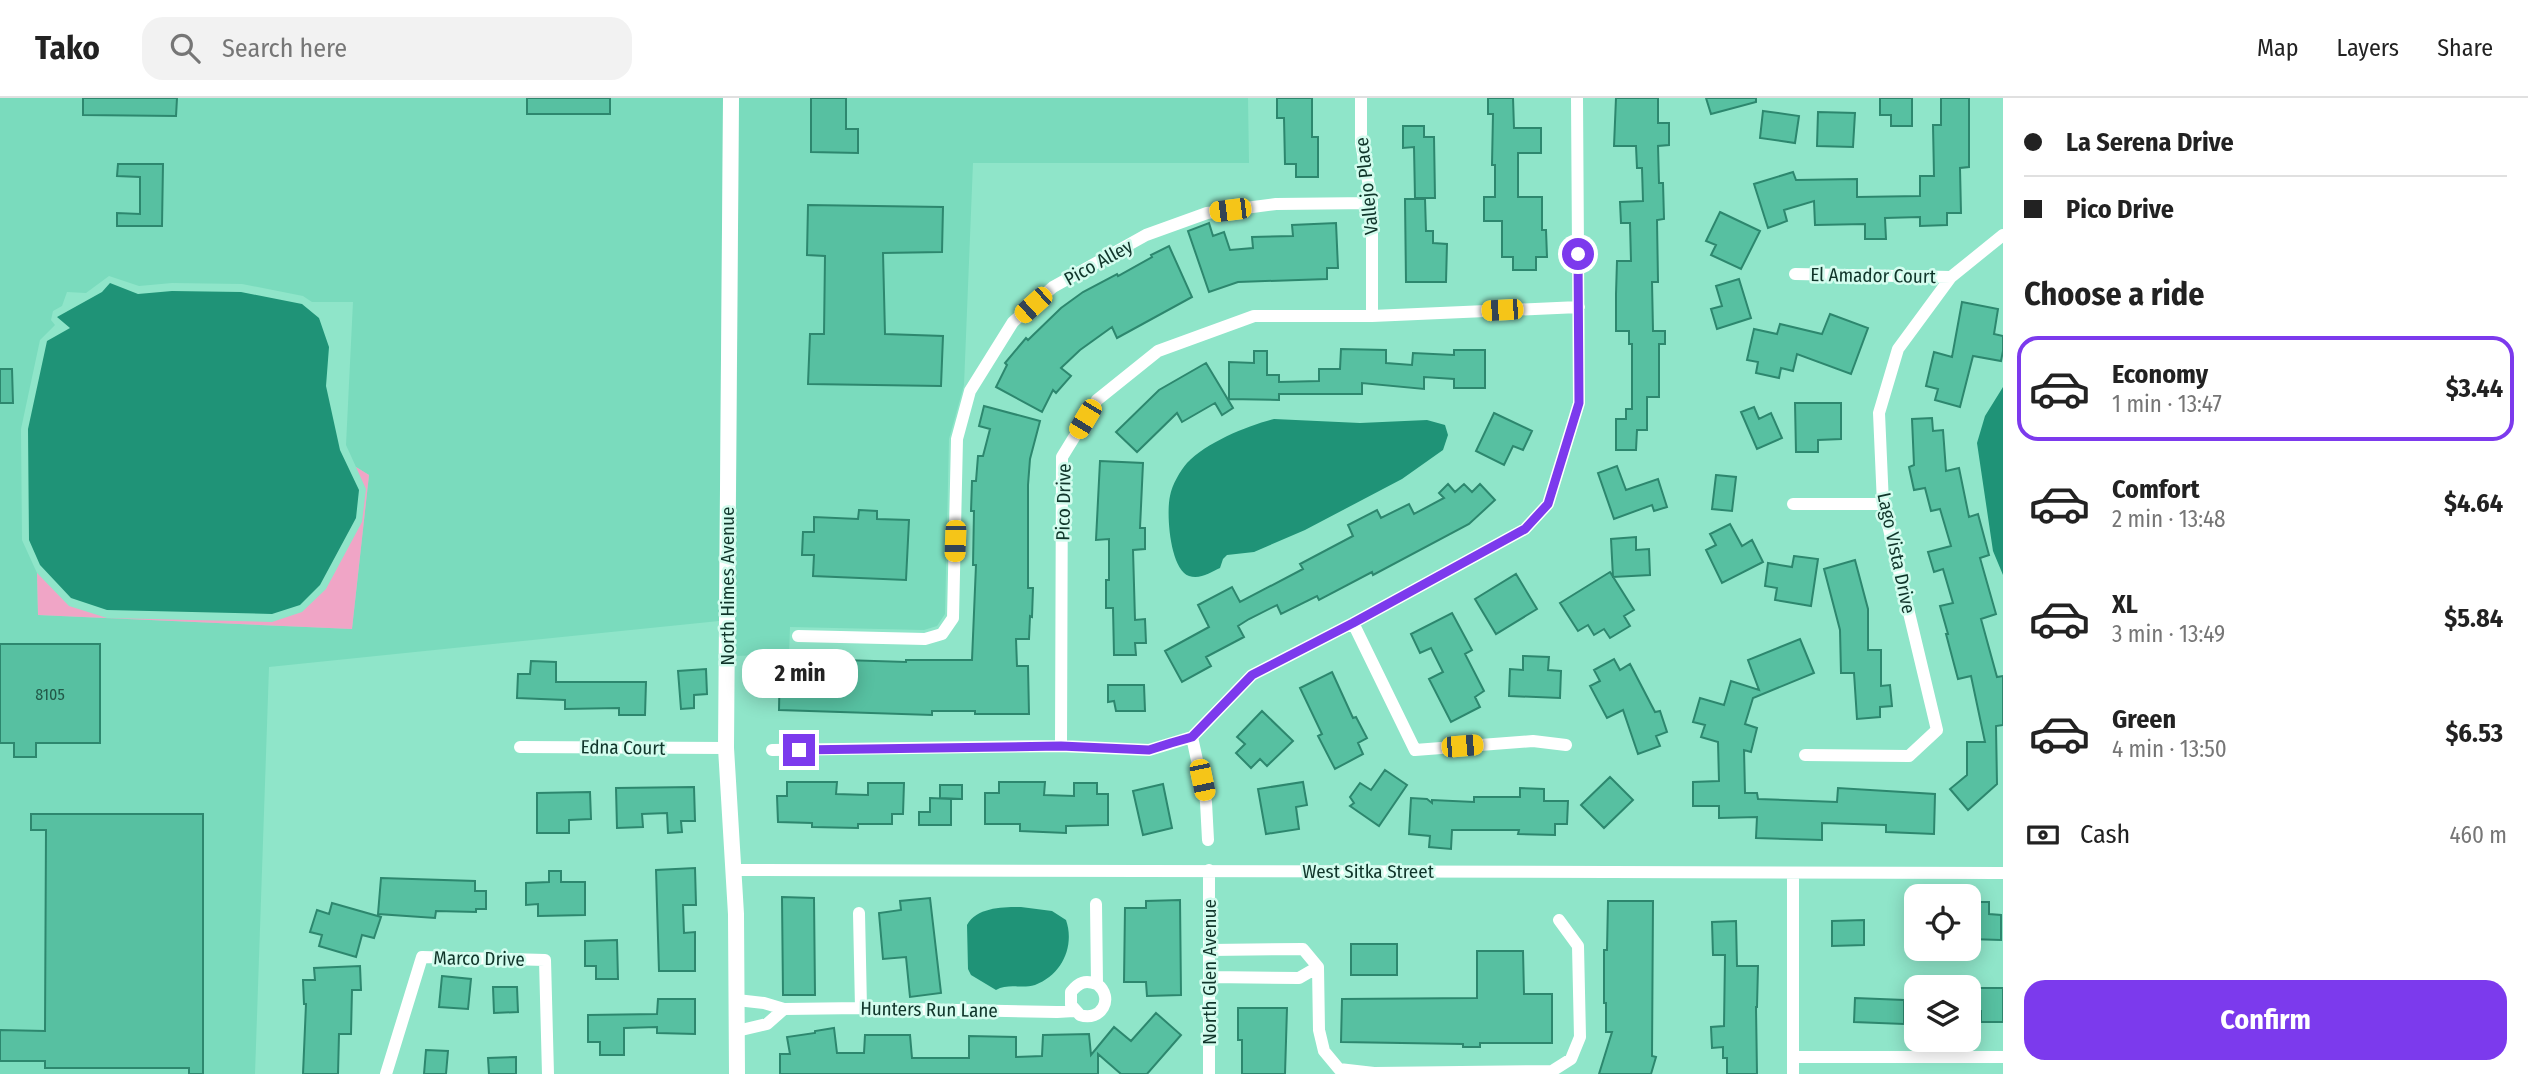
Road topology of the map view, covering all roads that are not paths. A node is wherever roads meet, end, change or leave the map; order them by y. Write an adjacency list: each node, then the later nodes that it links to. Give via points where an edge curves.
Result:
1 (730, 98): 18 (street, North Himes Avenue)
2 (1361, 98): 4 (street, Vallejo Place, via 1361,143)
3 (1577, 98): 8 (street)
4 (1372, 203): 9 (street, Vallejo Place); 13 (street, Pico Alley, via 1276,204 1207,213 1146,234 1052,287 1013,322 970,391 957,439 953,618 942,634 925,639)
5 (2003, 235): 7 (street, Lago Vista Drive)
6 (1795, 274): 7 (street, El Amador Court)
7 (1951, 277): 11 (street, Lago Vista Drive, via 1898,349 1879,413)
8 (1579, 307): 9 (street, Pico Drive); 12 (street, via 1579,403 1548,504 1525,529)
9 (1372, 316): 16 (street, Pico Drive, via 1254,316 1158,351 1097,400 1062,457)
10 (1793, 504): 11 (street)
11 (1884, 504): 20 (street, Lago Vista Drive, via 1937,730 1909,756)
12 (1353, 623): 14 (street, via 1252,675); 15 (street, via 1415,750 1533,741)
13 (798, 636)
14 (1192, 737): 16 (street, via 1149,750); 21 (street, via 1206,802)
15 (1566, 745)
16 (1061, 746): 19 (street)
17 (520, 747): 18 (street, Edna Court)
18 (726, 748): 22 (street, North Himes Avenue)
19 (772, 750)
20 (1805, 755)
21 (1208, 840)
22 (734, 870): 23 (street, West Sitka Street); 33 (street, North Himes Avenue)
23 (1209, 870): 25 (street, West Sitka Street); 29 (street, North Glen Avenue)
24 (2003, 873): 25 (street, West Sitka Street)
25 (1793, 874): 38 (street)
26 (1096, 904): 32 (street, Hunters Run Lane)
27 (859, 913): 34 (street)
28 (1559, 920): 30 (street, via 1578,946 1580,1037 1571,1059 1552,1071 1374,1073 1339,1069 1324,1051 1319,1030)
29 (1210, 950): 30 (street, via 1303,949); 31 (street, North Glen Avenue)
30 (1318, 967): 31 (street, via 1298,978)
31 (1209, 977): 43 (street, North Glen Avenue)
32 (1097, 984): 36 (street, via 1089,981 1076,986 1070,1000); 36 (street, Hunters Run Lane, via 1105,993 1104,1008 1092,1016)
33 (737, 1000): 35 (street, Hunters Run Lane); 37 (street, North Himes Avenue)
34 (861, 1008): 35 (street, Hunters Run Lane); 36 (street, Hunters Run Lane)
35 (784, 1009): 37 (street, via 767,1024)
36 (1074, 1010)
37 (737, 1031): 42 (street, North Himes Avenue)
38 (1793, 1057): 39 (street); 44 (street)
39 (2003, 1057)
40 (386, 1074): 41 (street, Marco Drive, via 422,957 545,960)
41 (548, 1074)
42 (737, 1074)
43 (1209, 1074)
44 (1793, 1074)

